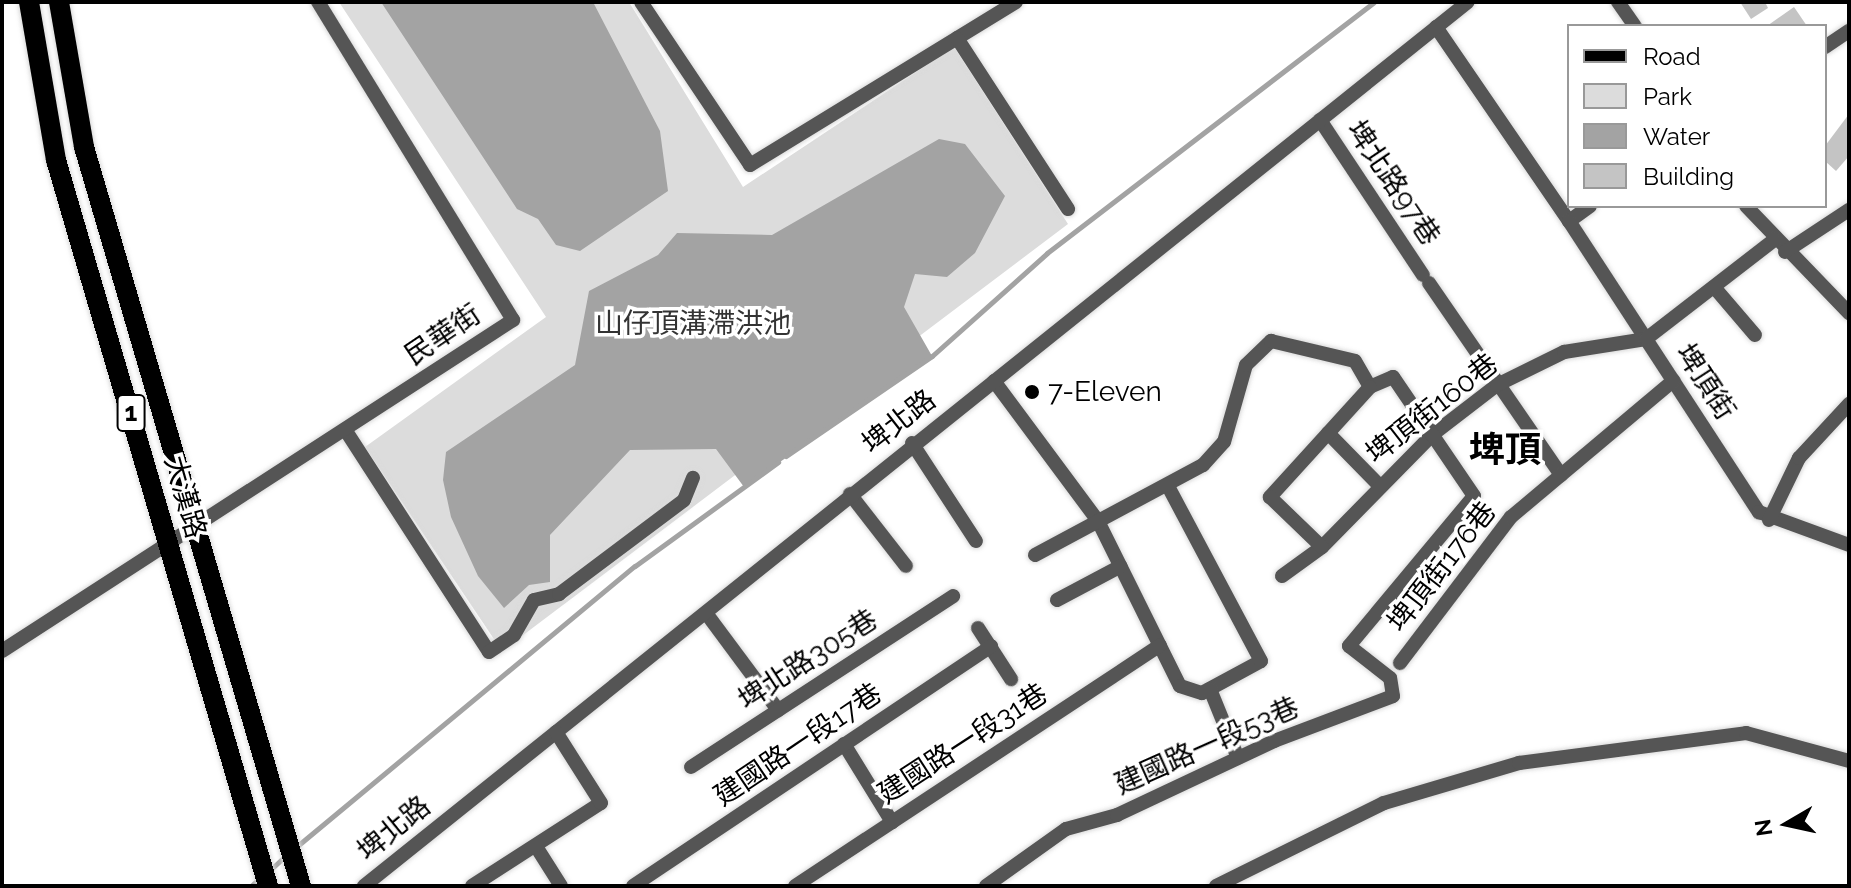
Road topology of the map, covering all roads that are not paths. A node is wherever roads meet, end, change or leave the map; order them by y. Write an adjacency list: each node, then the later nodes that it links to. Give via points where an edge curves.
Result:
1 (29, 2): 46 (main road, 大漢路 / 1, via 56,160)
2 (59, 2): 43 (main road, 大漢路 / 1, via 84,147)
3 (318, 2): 32 (street, 民華街, via 513,320)
4 (641, 2): 11 (street, via 750,165)
5 (1016, 2): 11 (street)
6 (1468, 2): 9 (street, 埤北路)
7 (1618, 2): 8 (street)
8 (1634, 24)
9 (1436, 27): 13 (street, 埤北路); 18 (street, 埤頂街)
10 (1849, 31): 12 (street)
11 (957, 38): 16 (street)
12 (1827, 46)
13 (1320, 120): 27 (street, 埤北路); 29 (street, 埤北路97巷)
14 (1587, 208): 18 (street)
15 (1748, 208): 19 (street)
16 (1068, 209)
17 (1849, 210): 20 (street)
18 (1569, 221): 26 (street, 埤頂街)
19 (1774, 240): 20 (street); 21 (street)
20 (1785, 252): 22 (street)
21 (1714, 287): 25 (street); 26 (street)
22 (1822, 287): 23 (street); 24 (street)
23 (1849, 313)
24 (1849, 324)
25 (1755, 335)
26 (1646, 339): 28 (street, 埤頂街); 29 (street, 埤頂街160巷, via 1564,352)
27 (994, 381): 35 (street, 埤北路); 42 (street)
28 (1673, 381): 36 (street, 埤頂街176巷); 41 (street, 埤頂街)
29 (1497, 385): 34 (street, 埤頂街160巷); 36 (street, 埤北路97巷)
30 (1370, 387): 33 (street); 34 (street, via 1393,377); 39 (street, via 1355,361 1276,339 1246,365 1224,442)
31 (1849, 404): 41 (street, via 1799,458)
32 (346, 431): 37 (street, via 489,652 514,635 534,600 559,594 684,500); 43 (street, 民華街)
33 (1328, 433): 38 (street); 47 (street, via 1270,497)
34 (1432, 435): 38 (street, 埤頂街160巷); 65 (street, 建國路一段53巷, via 1474,496 1349,646 1390,678 1393,696)
35 (912, 443): 40 (street, 埤北路); 44 (street)
36 (1561, 475): 59 (street, 埤頂街176巷, via 1511,517)
37 (693, 478)
38 (1378, 484): 47 (street, 埤頂街160巷)
39 (1169, 488): 42 (street); 61 (street, via 1261,661)
40 (850, 494): 49 (street); 54 (street, 埤北路)
41 (1769, 520): 45 (street)
42 (1098, 521): 48 (street); 50 (street)
43 (196, 530): 46 (street, 民華街); 72 (main road, 大漢路 / 1)
44 (976, 541)
45 (1849, 545)
46 (170, 547): 56 (street, 民華街); 71 (main road, 大漢路 / 1)
47 (1322, 547): 51 (street, 埤頂街160巷)
48 (1035, 555)
49 (906, 566)
50 (1121, 566): 53 (street); 57 (street)
51 (1282, 576)
52 (953, 596): 62 (street, 埤北路305巷)
53 (1057, 600)
54 (706, 613): 62 (street); 63 (street, 埤北路)
55 (978, 628): 58 (street)
56 (4, 644)
57 (1160, 645): 61 (street, via 1185,692); 68 (street, 建國路一段31巷)
58 (991, 646): 60 (street); 64 (street, 建國路一段17巷)
59 (1400, 663)
60 (1011, 679)
61 (1210, 689): 65 (street)
62 (778, 710): 67 (street, 埤北路305巷)
63 (556, 732): 69 (street, via 601,803); 73 (street, 埤北路)
64 (844, 744): 68 (street); 70 (street, 建國路一段17巷)
65 (1238, 758): 78 (street, 建國路一段53巷, via 1117,815 1066,829)
66 (1849, 761): 79 (street, via 1746,733 1519,763 1384,803)
67 (691, 767)
68 (892, 822): 77 (street, 建國路一段31巷)
69 (537, 848): 74 (street); 75 (street)
70 (651, 881): 76 (street, 建國路一段17巷)
71 (268, 886)
72 (301, 886)
73 (364, 886)
74 (472, 886)
75 (561, 886)
76 (633, 886)
77 (795, 886)
78 (986, 886)
79 (1216, 886)

